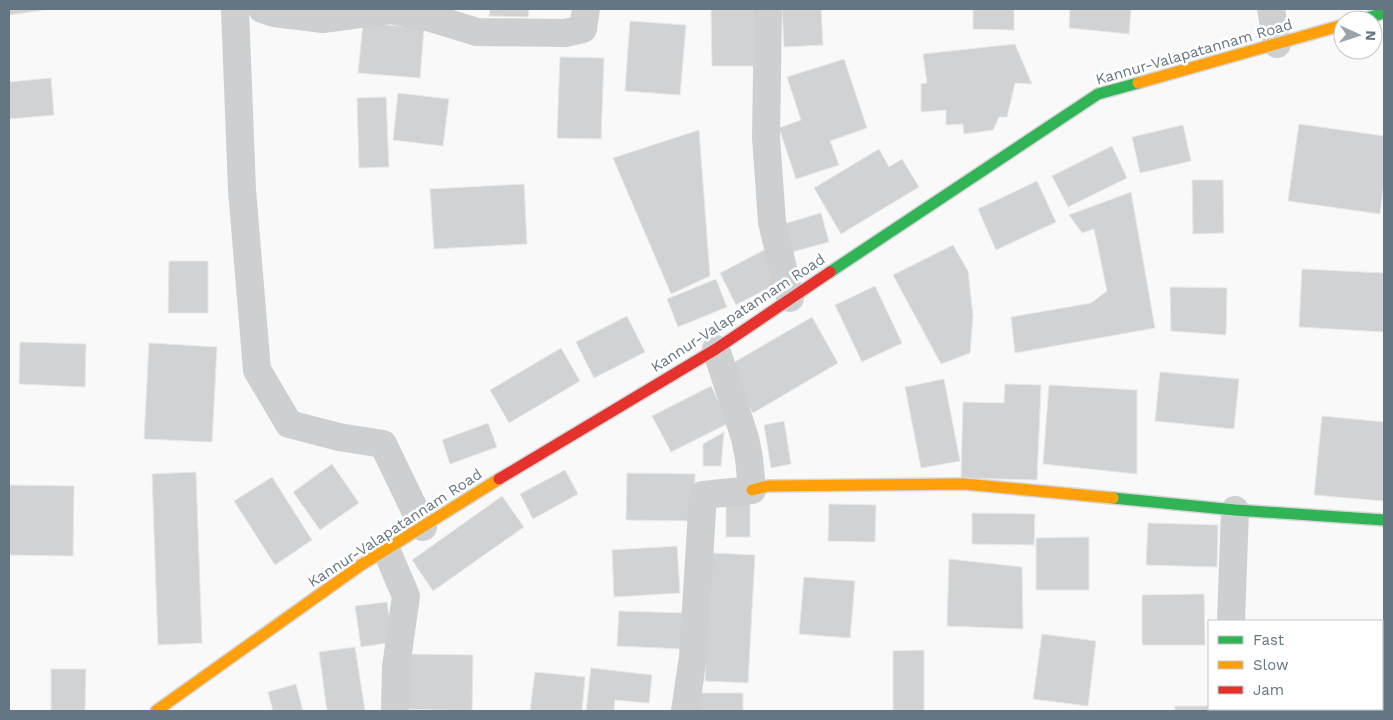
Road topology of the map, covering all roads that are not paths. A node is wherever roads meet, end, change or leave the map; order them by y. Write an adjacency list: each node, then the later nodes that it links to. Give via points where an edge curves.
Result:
1 (235, 9): 13 (street, via 242,190 257,370 289,424 383,444)
2 (262, 9): 3 (street, via 323,19 390,10 477,32 565,33 583,29)
3 (586, 9)
4 (768, 9): 8 (street, via 766,138 772,222)
5 (1271, 9): 7 (street)
6 (1333, 28): 7 (main road, Kannur-Valapatannam Road)
7 (1277, 44): 8 (main road, Kannur-Valapatannam Road, via 1098,94)
8 (790, 298): 9 (main road, Kannur-Valapatannam Road)
9 (716, 349): 10 (street, via 745,438); 13 (main road, Kannur-Valapatannam Road)
10 (752, 490): 11 (main road, via 768,486 964,484); 18 (street, via 703,495 693,657)
11 (1235, 510): 12 (main road); 15 (street)
12 (1384, 520)
13 (423, 527): 14 (main road, Kannur-Valapatannam Road)
14 (386, 549): 16 (main road, Kannur-Valapatannam Road); 17 (street, via 406,596 396,667)
15 (1231, 620)
16 (156, 711)
17 (395, 711)
18 (684, 711)

